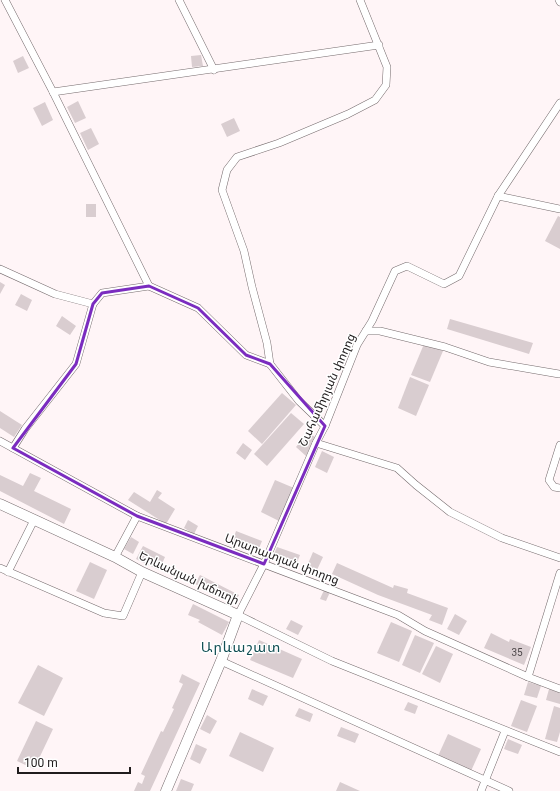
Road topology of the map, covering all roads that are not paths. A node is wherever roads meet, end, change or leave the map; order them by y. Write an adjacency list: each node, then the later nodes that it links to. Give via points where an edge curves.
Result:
1 (6, 0): 6 (street)
2 (179, 0): 5 (street)
3 (360, 0): 4 (street)
4 (379, 45): 5 (street); 14 (street, via 387,67 386,85 375,100 279,143 237,157 227,170 222,190 244,251)
5 (214, 70): 6 (street)
6 (54, 92): 11 (street)
7 (560, 103): 8 (street, Շահամիրյան փողոց)
8 (498, 196): 9 (street); 13 (street, Շահամիրյան փողոց, via 459,276 444,284 407,266 395,271)
9 (560, 209)
10 (0, 269): 12 (street, via 55,294)
11 (149, 286): 12 (street, via 102,293); 14 (street, via 198,308 246,355)
12 (93, 304): 20 (street, via 76,364)
13 (366, 331): 15 (street, via 380,331 445,347 489,362); 16 (street, Շահամիրյան փողոց, via 357,345)
14 (270, 364): 16 (street, via 299,401)
15 (560, 373)
16 (325, 426): 18 (street, Շահամիրյան փողոց)
17 (0, 442): 20 (street, Արարատյան փողոց)
18 (316, 443): 26 (street, via 397,468 450,512 502,538); 27 (street, Շահամիրյան փողոց)
19 (560, 445): 21 (street, via 548,480)
20 (13, 448): 23 (street, Արարատյան փողոց)
21 (560, 488)
22 (0, 504): 24 (main road, Երևանյան խճուղի)
23 (137, 516): 25 (street); 27 (street, Արարատյան փողոց)
24 (34, 520): 25 (main road, Երևանյան խճուղի); 29 (street)
25 (115, 557): 30 (main road, Երևանյան խճուղի)
26 (560, 558)
27 (264, 564): 32 (street, Շահամիրյան փողոց); 34 (street, Արարատյան փողոց, via 398,615 424,631)
28 (0, 568): 29 (street)
29 (8, 572): 30 (street, via 104,613 123,616)
30 (142, 572): 32 (main road, Երևանյան խճուղի)
31 (560, 573): 34 (street)
32 (238, 615): 33 (main road, Երևանյան խճուղի); 36 (street, via 332,661)
33 (221, 661): 38 (street); 39 (main road, Երևանյան խճուղի)
34 (528, 677): 35 (street, Արարատյան փողոց)
35 (560, 689)
36 (505, 731): 37 (street); 38 (street)
37 (560, 752)
38 (485, 780): 40 (street); 41 (street)
39 (166, 791)
40 (481, 791)
41 (509, 791)

